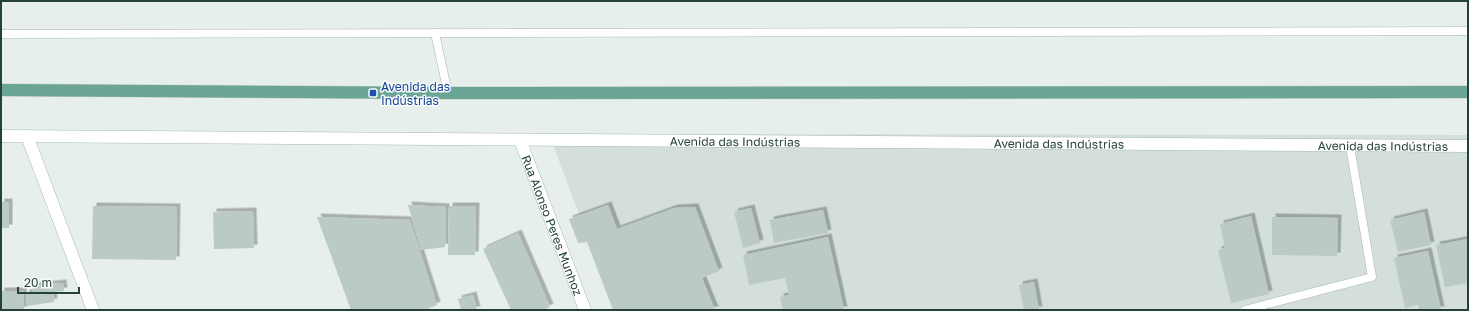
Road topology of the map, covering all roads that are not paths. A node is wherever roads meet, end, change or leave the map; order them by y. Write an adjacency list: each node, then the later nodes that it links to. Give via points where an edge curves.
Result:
1 (1468, 32): 2 (lane)
2 (435, 33): 3 (lane); 6 (lane)
3 (1, 34)
4 (1, 90): 6 (main road)
5 (1468, 92): 6 (main road)
6 (448, 93)
7 (1, 136): 8 (street, Avenida das Indústrias)
8 (26, 136): 9 (street, Avenida das Indústrias); 12 (street)
9 (520, 140): 10 (street, Avenida das Indústrias); 13 (street, Rua Alonso Peres Munhoz)
10 (1350, 146): 11 (street, Avenida das Indústrias); 14 (lane, via 1372,277)
11 (1468, 146)
12 (93, 310)
13 (585, 310)
14 (1245, 310)

